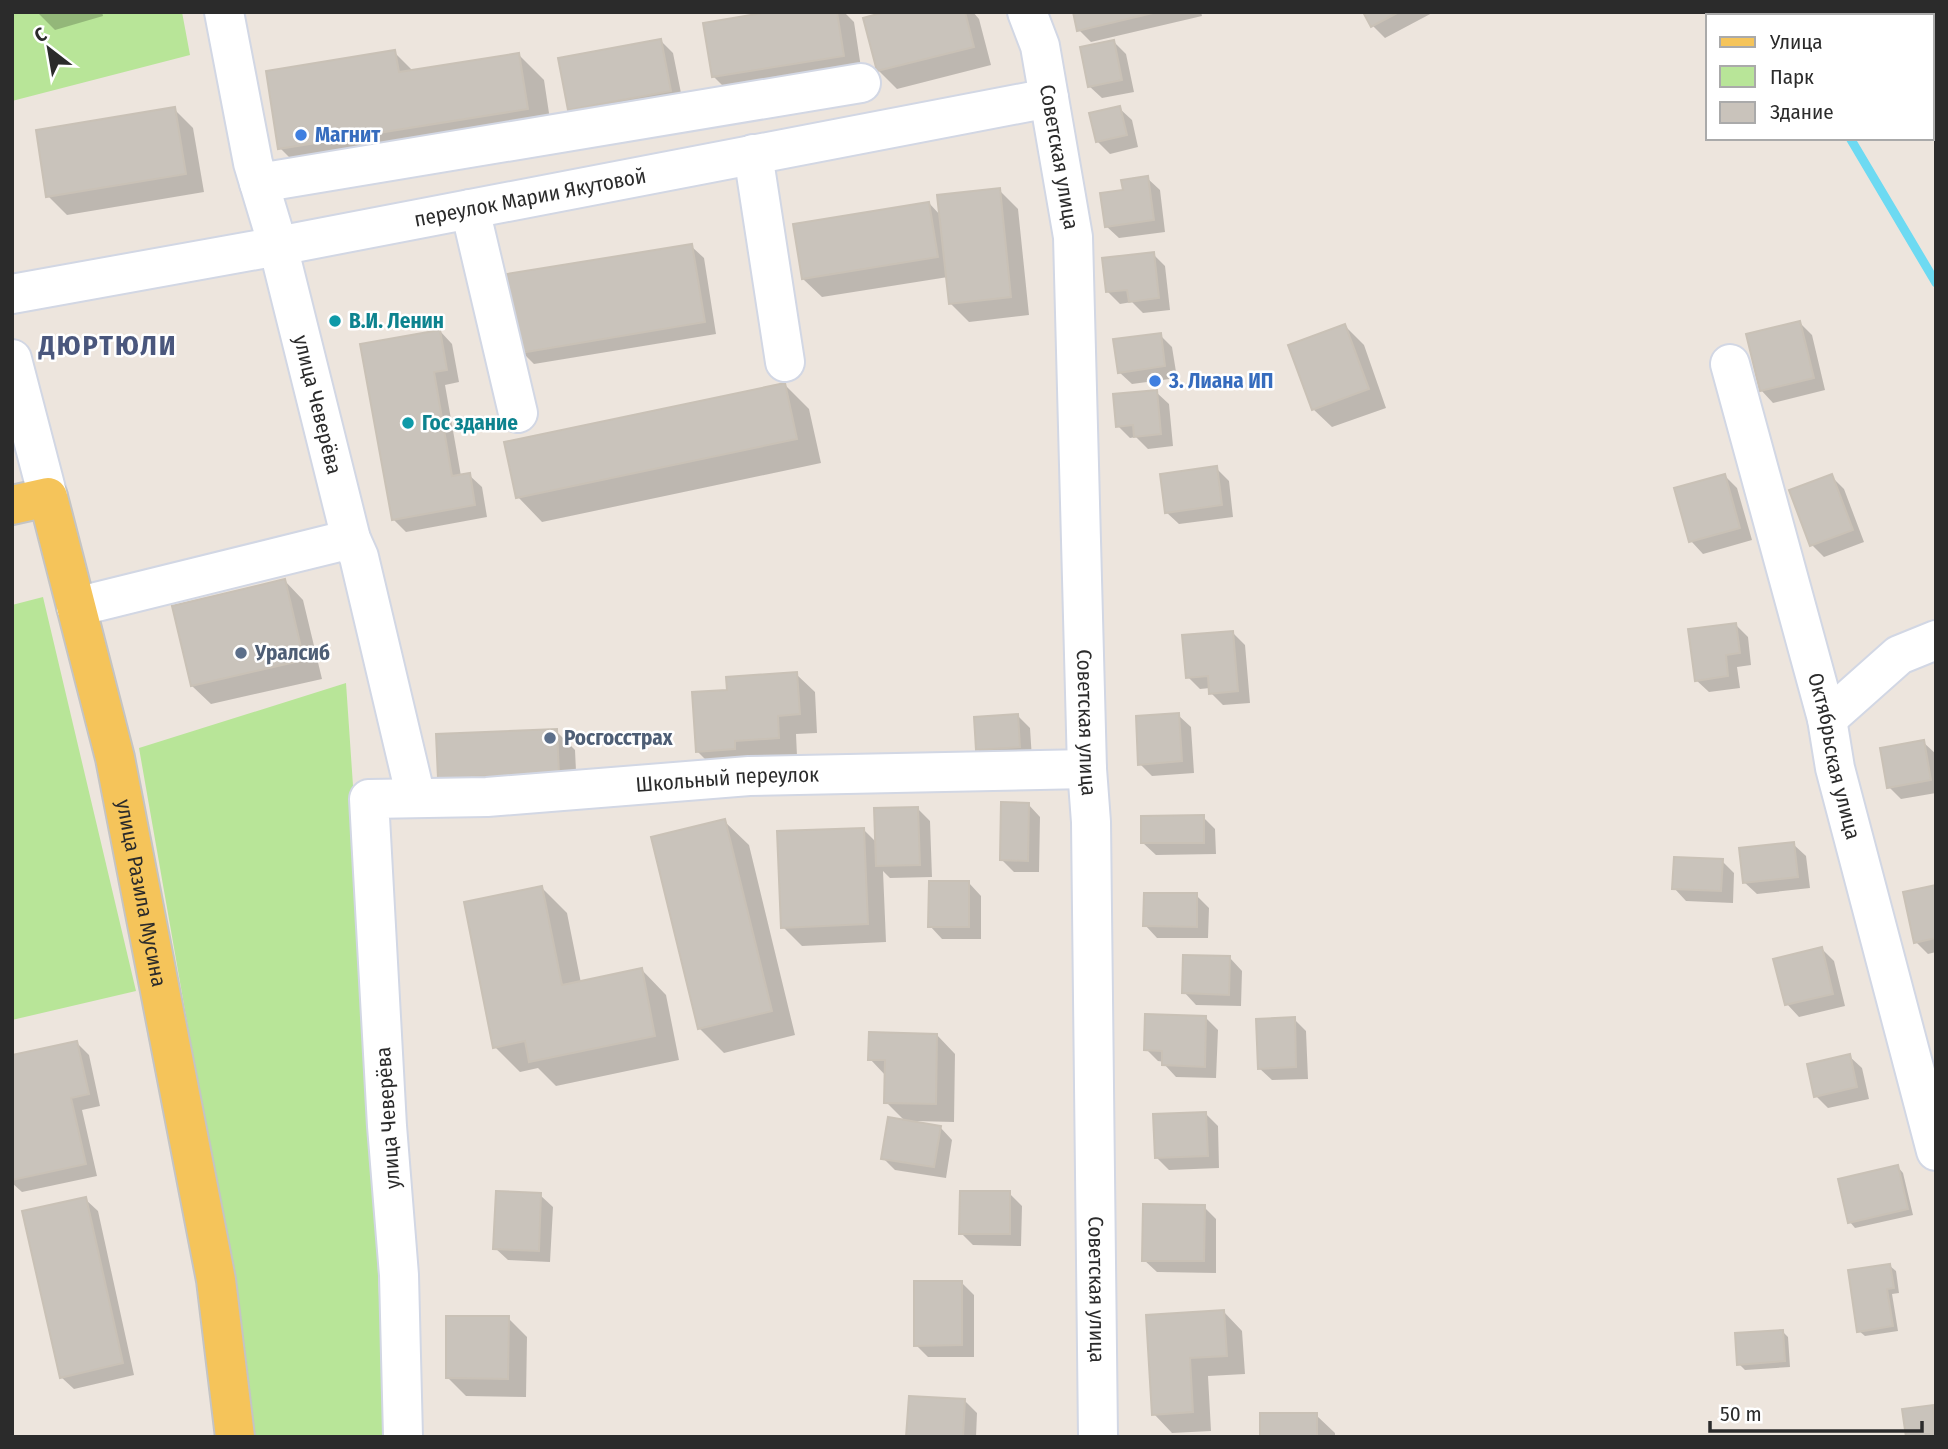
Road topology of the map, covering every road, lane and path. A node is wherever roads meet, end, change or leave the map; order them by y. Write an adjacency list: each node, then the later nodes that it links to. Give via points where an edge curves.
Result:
1 (224, 12): 10 (street, улица Чеверёва)
2 (1027, 12): 4 (street, Советская улица, via 1040,46)
3 (860, 83): 5 (street)
4 (1049, 98): 7 (street, переулок Марии Якутовой); 25 (street, Советская улица, via 1073,237)
5 (686, 112): 6 (street); 9 (street)
6 (546, 136): 8 (street); 11 (street)
7 (753, 155): 9 (street, переулок Марии Якутовой); 17 (street)
8 (413, 158): 10 (street); 13 (street)
9 (697, 166): 11 (street, переулок Марии Якутовой)
10 (259, 183): 14 (street, улица Чеверёва)
11 (559, 192): 12 (street, переулок Марии Якутовой)
12 (470, 209): 13 (street, переулок Марии Якутовой); 19 (street)
13 (428, 217): 14 (street, переулок Марии Якутовой)
14 (278, 246): 15 (street, переулок Марии Якутовой); 21 (street, улица Чеверёва)
15 (12, 294)
16 (12, 359): 20 (street, улица Разила Мусина)
17 (785, 362)
18 (1730, 364): 24 (street, Октябрьская улица)
19 (519, 413)
20 (30, 501): 22 (main road, улица Разила Мусина)
21 (351, 539): 22 (street); 26 (street, улица Чеверёва)
22 (76, 607): 29 (main road, улица Разила Мусина, via 115,758 216,1280)
23 (1936, 640): 24 (street, via 1899,655)
24 (1827, 719): 28 (street, Октябрьская улица, via 1835,768)
25 (1087, 769): 26 (street, Школьный переулок, via 749,776 486,797); 31 (street, Советская улица)
26 (416, 798): 27 (street, Школьный переулок)
27 (369, 799): 30 (street, улица Чеверёва, via 399,1275)
28 (1936, 1150)
29 (235, 1437)
30 (403, 1437)
31 (1098, 1437)

